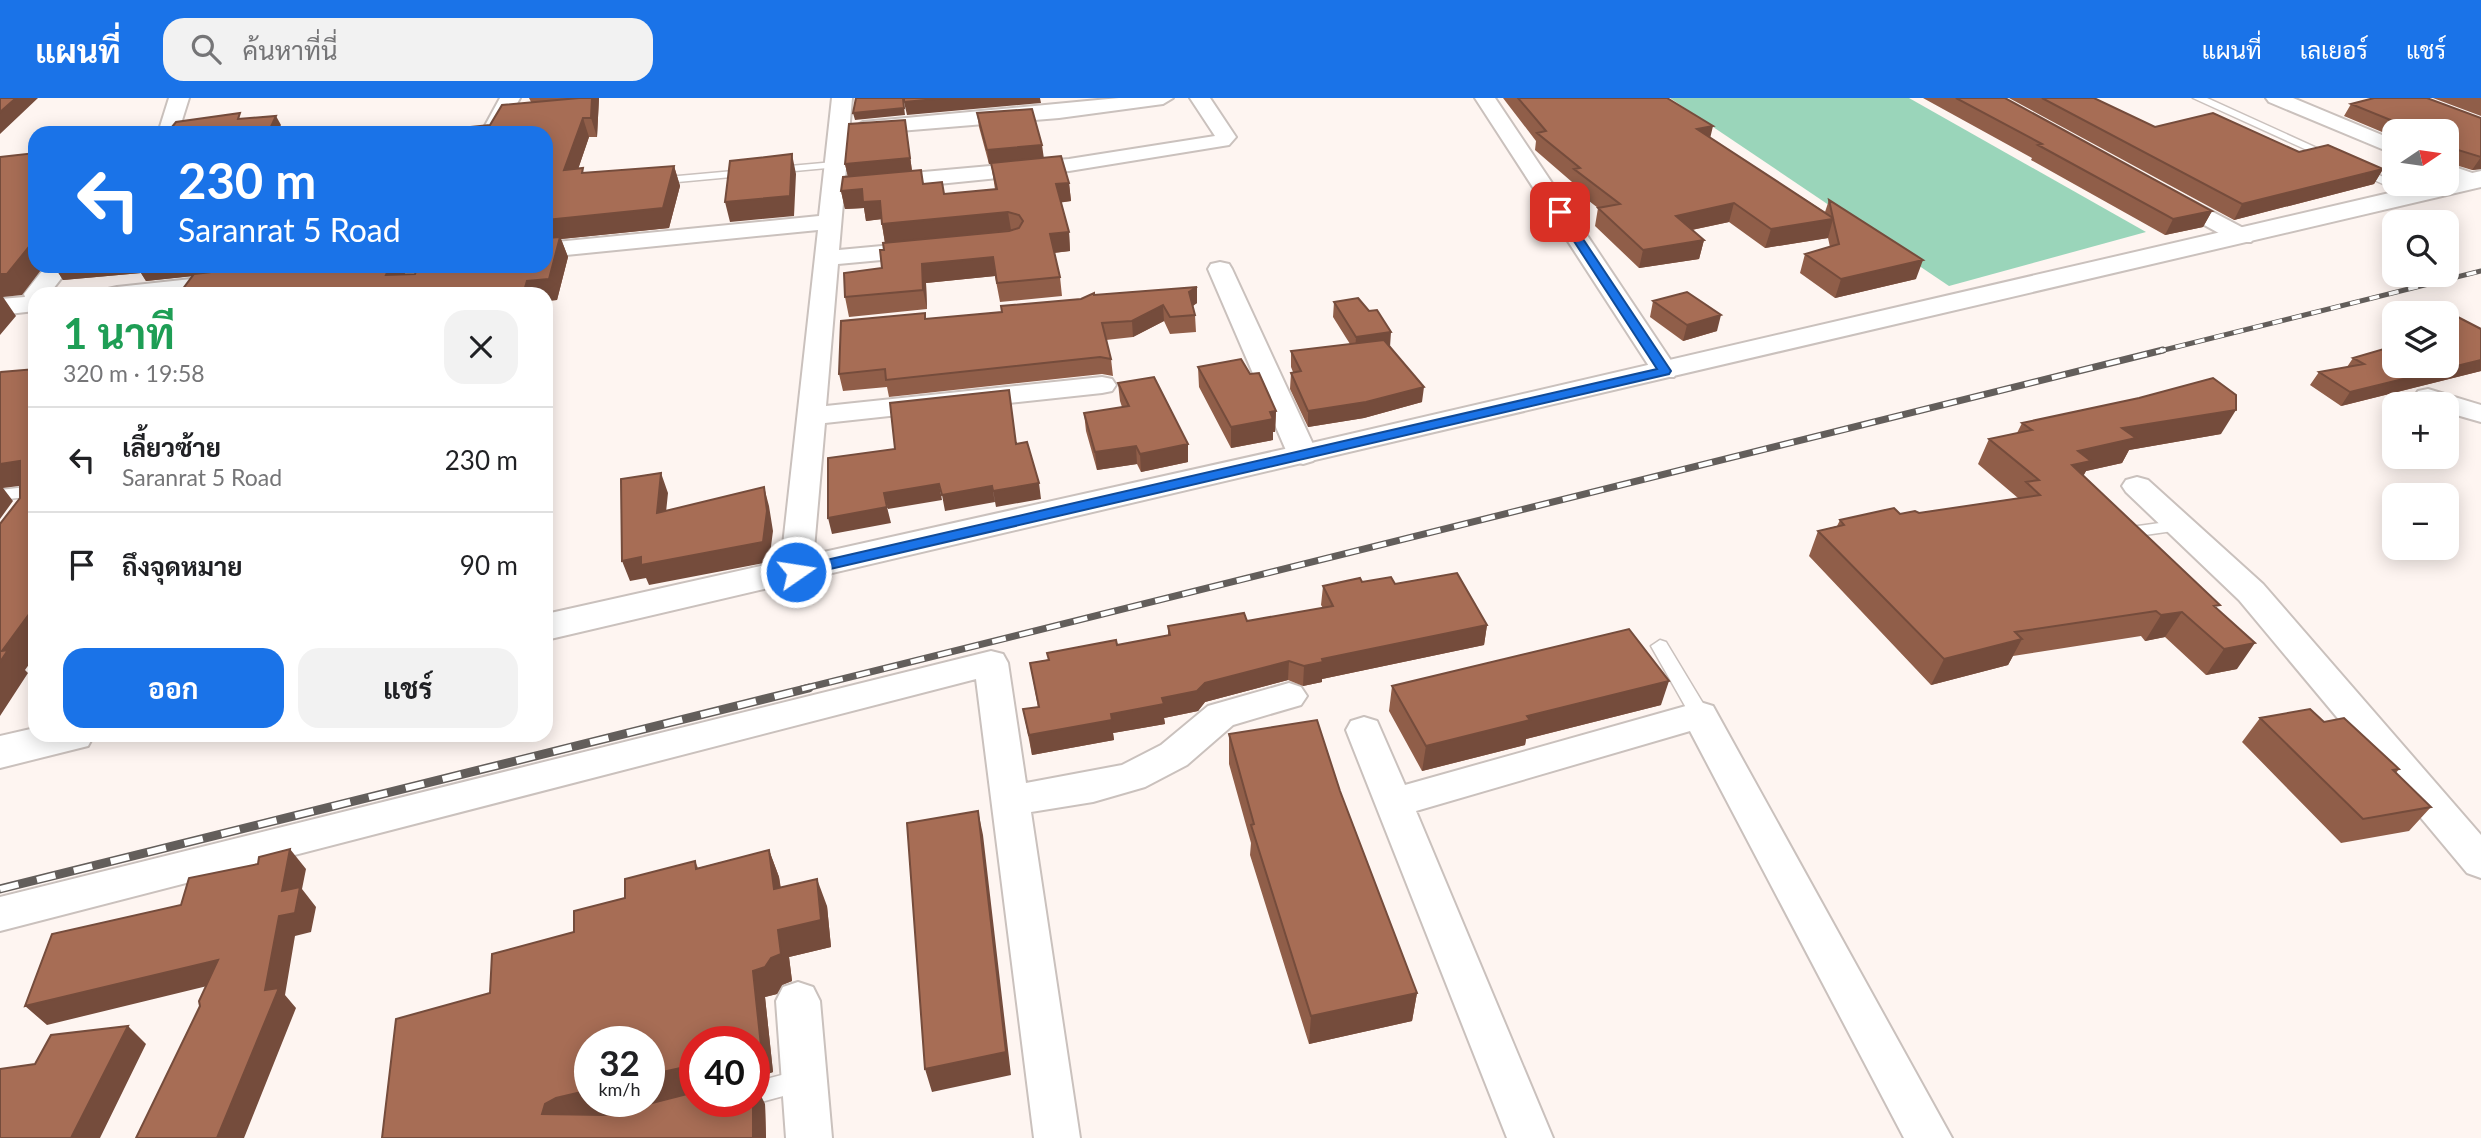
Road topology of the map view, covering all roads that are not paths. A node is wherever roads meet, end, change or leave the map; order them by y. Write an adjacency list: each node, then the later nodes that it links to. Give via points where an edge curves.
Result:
1 (179, 98): 8 (street)
2 (842, 98): 9 (street)
3 (1163, 98): 9 (street, via 1059,112)
4 (1200, 98): 13 (street, via 1225,139 1069,165)
5 (1485, 98): 32 (street)
6 (2199, 98): 11 (lane)
7 (2276, 98): 10 (street)
8 (170, 126)
9 (838, 130): 13 (street)
10 (2382, 143)
11 (2339, 161)
12 (2352, 166): 14 (lane)
13 (833, 176): 15 (lane); 18 (street)
14 (2382, 180)
15 (640, 182)
16 (2148, 185): 19 (street)
17 (2412, 196): 19 (street)
18 (829, 222): 21 (street); 22 (street)
19 (2244, 237): 32 (street)
20 (945, 247): 22 (street)
21 (553, 249)
22 (826, 258): 31 (street)
23 (1220, 269): 37 (street)
24 (54, 273): 26 (street)
25 (257, 279): 27 (street)
26 (43, 287)
27 (205, 287)
28 (28, 300): 29 (street)
29 (0, 307)
30 (846, 328): 31 (street)
31 (818, 330): 36 (street)
32 (1665, 371): 37 (street)
33 (1102, 385): 36 (street)
34 (2459, 407): 35 (street)
35 (2481, 414)
36 (809, 416): 47 (street)
37 (1303, 455): 47 (street)
38 (2137, 486): 44 (street)
39 (28, 492): 40 (lane)
40 (0, 495)
41 (28, 507): 43 (street)
42 (2117, 519): 45 (lane)
43 (14, 526)
44 (2181, 526): 45 (lane); 57 (street, via 2251,592)
45 (2131, 532): 46 (lane)
46 (2151, 552)
47 (796, 572): 48 (street)
48 (553, 625)
49 (1660, 646): 51 (lane)
50 (1289, 696): 55 (street, via 1221,715 1174,755 1132,777)
51 (1700, 715): 56 (street); 65 (street)
52 (1364, 730): 56 (street)
53 (43, 742): 54 (street)
54 (0, 752)
55 (1009, 801): 58 (street, via 991,663); 63 (street)
56 (1394, 803): 64 (street)
57 (2481, 862)
58 (0, 914)
59 (799, 1001): 60 (street)
60 (807, 1080): 61 (lane); 62 (street)
61 (770, 1089)
62 (809, 1138)
63 (1057, 1138)
64 (1531, 1138)
65 (1929, 1138)

